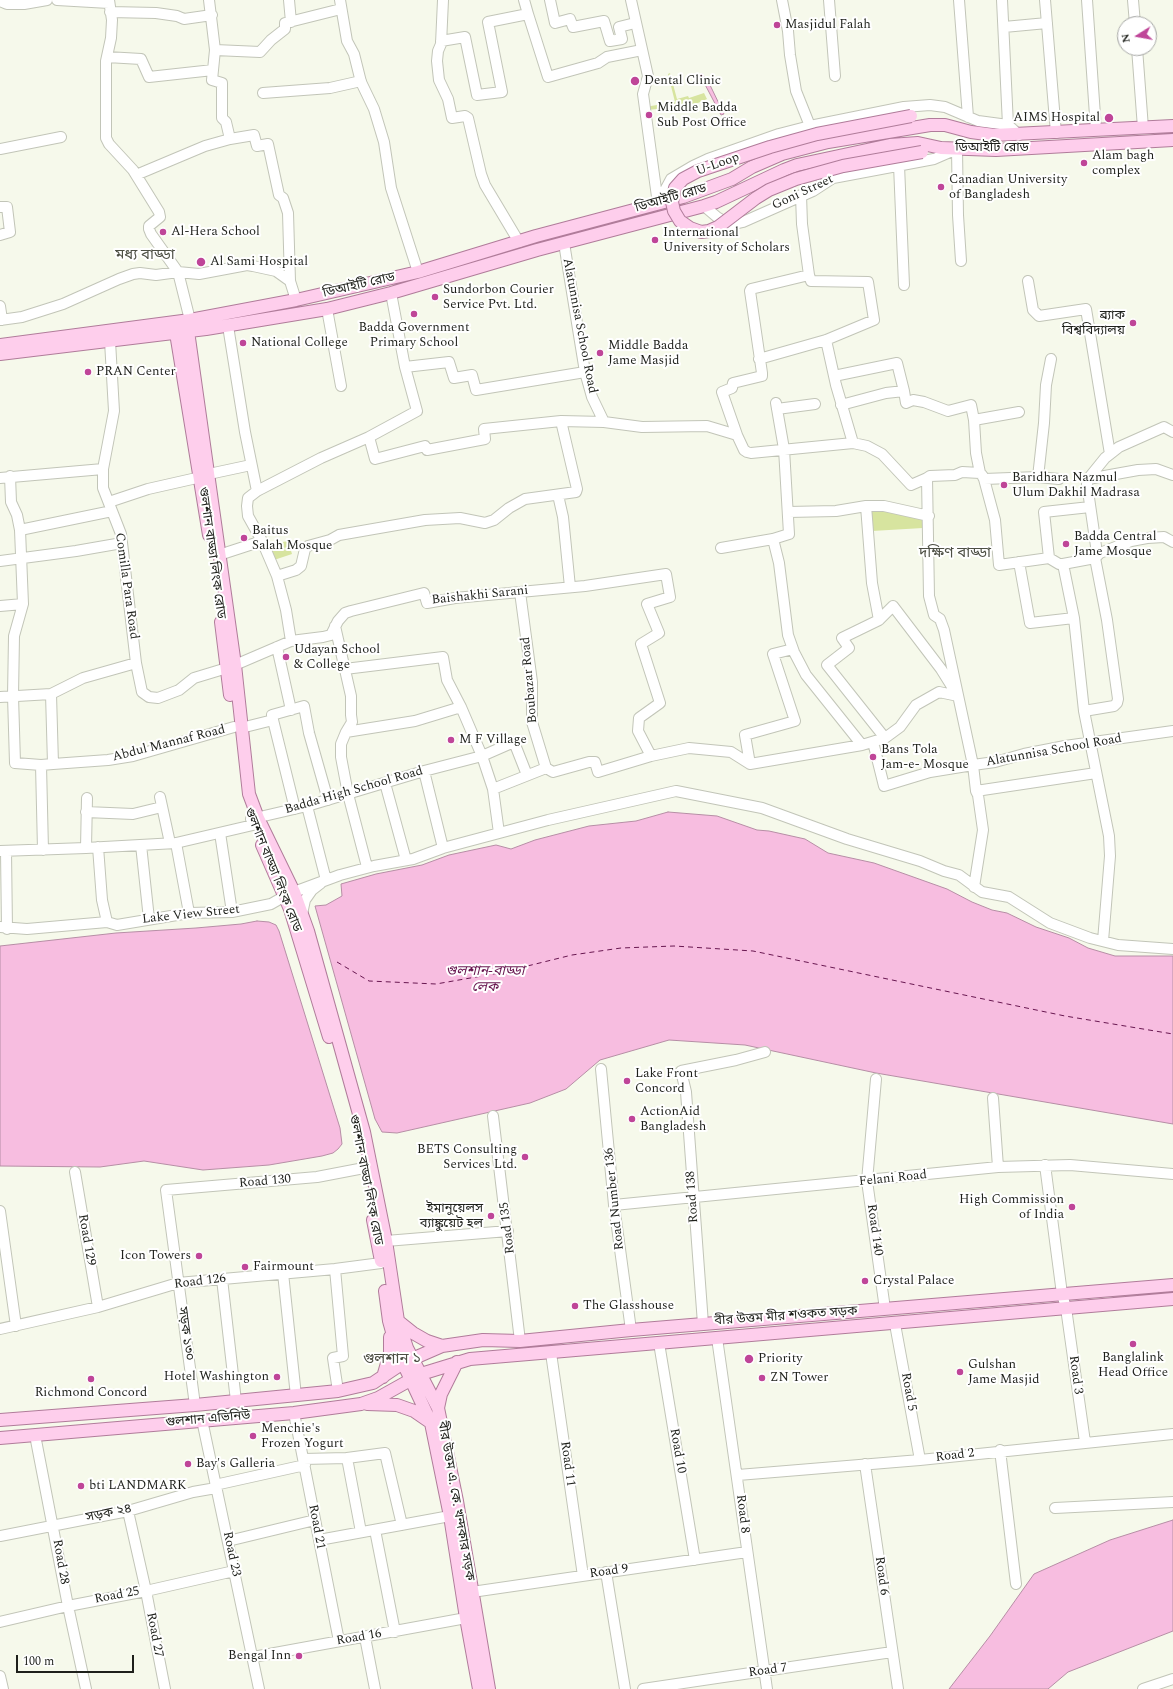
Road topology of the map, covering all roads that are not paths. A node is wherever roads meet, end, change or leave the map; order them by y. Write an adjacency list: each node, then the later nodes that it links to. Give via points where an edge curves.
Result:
1 (47, 0): 16 (street, via 13,4)
2 (57, 0): 18 (street)
3 (209, 0): 20 (street)
4 (289, 0): 22 (street)
5 (443, 0): 26 (street)
6 (524, 0): 19 (street)
7 (550, 0): 23 (street, via 555,23 570,19 573,27 604,21 610,41 622,39 619,27)
8 (631, 0): 23 (street)
9 (782, 0): 38 (street, via 796,91)
10 (829, 0): 32 (street)
11 (959, 0): 35 (street)
12 (1002, 0): 25 (street)
13 (1045, 0): 24 (street)
14 (1087, 0): 41 (street)
15 (1133, 0): 21 (street)
16 (0, 1)
17 (340, 4): 22 (street); 33 (street, via 347,40 354,54)
18 (110, 5): 20 (street, via 184,19); 30 (street, via 111,38)
19 (528, 14): 26 (street, via 488,22 502,92 478,95 465,37); 28 (street, via 548,77 598,63 607,57)
20 (212, 15): 27 (street)
21 (1134, 16)
22 (291, 22): 27 (street, via 285,23 285,30 260,52)
23 (635, 23): 28 (street)
24 (1047, 23): 25 (street); 42 (street)
25 (1004, 27): 37 (street)
26 (441, 41): 57 (street, via 436,67 452,118 468,118 485,186)
27 (215, 50): 31 (street)
28 (642, 50): 53 (street, via 648,76 642,94)
29 (1138, 56): 40 (street)
30 (107, 57): 31 (street, via 141,59 149,77); 51 (street, via 106,138)
31 (213, 70): 45 (street, via 212,81 222,83 222,118 226,122)
32 (835, 76)
33 (361, 81): 34 (street, via 330,88); 61 (street, via 374,109 384,142 391,188)
34 (263, 93)
35 (968, 117): 37 (street, via 982,122); 38 (street, via 945,108 917,105)
36 (945, 125): 43 (main road, ডিআইটি রোড, via 983,134); 47 (main road, U-Loop, bridge, via 911,116 817,134 770,147 683,179 675,188 672,202 680,221 701,232 709,231 756,198 789,181 843,166); 53 (main road, ডিআইটি রোড, via 908,128 805,147 764,161 732,179 702,191)
37 (1008, 125): 43 (street)
38 (810, 126): 53 (street, via 756,142 693,166 671,179)
39 (1173, 126): 40 (main road, ডিআইটি রোড)
40 (1143, 128): 41 (main road, ডিআইটি রোড)
41 (1096, 130): 42 (main road, ডিআইটি রোড)
42 (1056, 133): 43 (main road, ডিআইটি রোড)
43 (1019, 135)
44 (61, 137): 48 (street)
45 (230, 139): 51 (street, via 205,146); 63 (street, via 254,136 257,146 269,145 280,195 288,213)
46 (1173, 140): 49 (main road, ডিআইটি রোড, via 1038,148)
47 (941, 148): 49 (main road, ডিআইটি রোড); 54 (main road, ডিআইটি রোড, via 906,143 808,162)
48 (0, 149)
49 (957, 149): 50 (street, Goni Street, via 934,159); 59 (street)
50 (899, 165): 52 (street, Goni Street, via 833,178); 65 (street)
51 (136, 175): 60 (street, via 160,215 159,219 149,226 151,234)
52 (801, 195): 54 (street, Goni Street, via 730,225); 62 (street)
53 (660, 203): 57 (main road, ডিআইটি রোড)
54 (704, 206): 58 (main road, ডিআইটি রোড)
55 (0, 208): 56 (street, via 7,207 10,232)
56 (0, 235)
57 (519, 242): 61 (main road, ডিআইটি রোড)
58 (564, 243): 66 (main road, ডিআইটি রোড); 81 (street, Alatunnisa School Road)
59 (961, 261)
60 (178, 272): 63 (street, via 199,274 253,266 276,271); 71 (street, via 156,275 133,274 63,304); 73 (street)
61 (418, 272): 67 (main road, ডিআইটি রোড)
62 (809, 275): 74 (street, via 811,281 868,282 874,320); 78 (street, via 751,289)
63 (290, 280): 67 (street)
64 (1028, 281): 96 (street, via 1033,310 1038,316 1086,309)
65 (904, 285)
66 (391, 292): 69 (main road, ডিআইটি রোড); 80 (street)
67 (294, 300): 70 (main road); 73 (main road, ডিআইটি রোড)
68 (0, 306): 71 (street)
69 (327, 309): 70 (main road, ডিআইটি রোড); 83 (street)
70 (297, 314): 72 (main road, ডিআইটি রোড)
71 (1, 320)
72 (228, 326): 73 (main road, ডিআইটি রোড); 97 (street)
73 (181, 327): 75 (main road); 76 (main road); 100 (main road, গুলশান বাড্ডা লিংক রোড)
74 (826, 340): 78 (street); 82 (street)
75 (110, 341): 77 (main road); 98 (street, Comilla Para Road, via 114,411)
76 (0, 345)
77 (0, 354)
78 (760, 359): 92 (street, via 762,376 733,383 732,388 722,392)
79 (1051, 359): 103 (street, via 1046,385)
80 (405, 367): 81 (street, via 449,362 454,378 472,374 476,390); 93 (street, via 417,411)
81 (585, 372): 90 (street, Alatunnisa School Road, via 592,397)
82 (834, 376): 84 (street, via 897,363); 86 (street)
83 (341, 386)
84 (904, 391): 86 (street); 88 (street, via 906,403 913,400 924,402 948,411 971,405)
85 (815, 404): 95 (street, via 777,406)
86 (841, 405): 94 (street)
87 (1019, 412): 88 (street)
88 (974, 420): 101 (street, via 976,453)
89 (561, 421): 90 (street); 93 (street, via 484,429 485,439 427,450 425,446 376,459); 108 (street, via 577,489 576,492)
90 (604, 422): 92 (street, via 642,427 707,426)
91 (1173, 432): 96 (street, via 1164,427 1119,447)
92 (737, 435): 95 (street, via 747,452)
93 (368, 437): 107 (street)
94 (854, 443): 95 (street); 104 (street, via 882,454 911,485)
95 (784, 449): 112 (street)
96 (1110, 454): 106 (street)
97 (251, 465): 100 (street); 107 (street)
98 (103, 469): 102 (street); 109 (street, Comilla Para Road, via 103,488)
99 (1173, 475): 106 (street, via 1156,469)
100 (205, 476): 109 (street, via 148,489); 120 (main road, গুলশান বাড্ডা লিংক রোড); 139 (main road, গুলশান বাড্ডা লিংক রোড)
101 (982, 476): 103 (street); 104 (street, via 962,472); 125 (street, via 995,520 999,565)
102 (5, 477): 114 (street)
103 (1038, 477): 105 (street)
104 (927, 478): 113 (street, Alatunnisa School Road)
105 (1059, 479)
106 (1088, 479): 111 (street)
107 (257, 491): 116 (street, via 248,498 247,506 248,516)
108 (558, 495): 127 (street, via 525,499 494,520 484,523 460,518 425,520 339,534 330,540 308,546 301,566); 128 (street, via 563,517)
109 (110, 506): 114 (street); 118 (street, Comilla Para Road)
110 (866, 506): 112 (street, via 836,511); 113 (street, via 884,506); 133 (street, via 872,583)
111 (1090, 507): 121 (street, via 1044,512); 122 (street, via 1096,546)
112 (788, 512): 115 (street, via 789,534)
113 (929, 516): 143 (street, Alatunnisa School Road, via 929,596 934,615 940,619 944,630)
114 (20, 530): 123 (street)
115 (773, 539): 119 (street); 137 (street, via 779,563 788,635)
116 (262, 541): 120 (street); 127 (street)
117 (1173, 542): 122 (street, via 1164,537 1131,541 1100,553)
118 (122, 543): 123 (street); 138 (street, Comilla Para Road)
119 (721, 548)
120 (219, 555): 139 (main road, গুলশান বাড্ডা লিংক রোড)
121 (1049, 558): 125 (street); 126 (street)
122 (1095, 558): 126 (street); 147 (street, via 1118,699 1114,706)
123 (22, 559): 124 (street); 130 (street)
124 (0, 561)
125 (1019, 562): 132 (street, via 1030,623)
126 (1063, 564): 132 (street)
127 (277, 576): 135 (street)
128 (570, 587): 129 (street, Baishakhi Sarani); 157 (street, Baishakhi Sarani, via 666,574 670,597 648,604 659,633 641,644 660,703 639,718 638,731)
129 (520, 592): 134 (street, Baishakhi Sarani, via 427,603 424,593 345,613); 162 (street, Boubazar Road, via 532,682 532,722)
130 (24, 604): 131 (street); 142 (street, via 14,636)
131 (0, 606)
132 (1074, 618): 147 (street)
133 (879, 620): 143 (street, via 894,606); 152 (street, via 842,638 849,648 827,665)
134 (333, 631): 135 (street, via 323,637); 140 (street)
135 (291, 641): 136 (street)
136 (277, 647): 139 (street); 146 (street)
137 (793, 649): 155 (street, via 806,675); 159 (street, via 773,654 795,721 745,735)
138 (136, 663): 139 (street, Comilla Para Road, via 142,692 149,697 158,698 179,690 194,678); 141 (street, via 83,678)
139 (231, 666): 149 (main road, গুলশান বাড্ডা লিংক রোড)
140 (345, 669): 145 (street, via 443,657 446,680); 151 (street, via 351,696 352,722)
141 (52, 694): 142 (street); 158 (street)
142 (13, 696): 144 (street); 160 (street, Abdul Mannaf Road, via 15,762)
143 (958, 696): 152 (street, via 940,692 916,705 900,727); 161 (street, Alatunnisa School Road)
144 (0, 697)
145 (461, 707): 151 (street, via 415,721); 156 (street)
146 (292, 710): 148 (street, Abdul Mannaf Road, via 272,715); 172 (street, via 304,706)
147 (1084, 711): 154 (street)
148 (273, 720): 149 (street, Abdul Mannaf Road); 175 (street)
149 (238, 728): 158 (street, Abdul Mannaf Road, via 133,756); 177 (main road, গুলশান বাড্ডা লিংক রোড)
150 (1173, 731): 154 (street, Alatunnisa School Road)
151 (346, 732): 169 (street, via 341,758)
152 (885, 738): 153 (street)
153 (873, 742): 155 (street); 161 (street, via 884,786 930,772)
154 (1090, 744): 161 (street, Alatunnisa School Road); 164 (street)
155 (862, 745): 159 (street)
156 (482, 756): 163 (street, Badda High School Road); 165 (street, Badda High School Road, via 514,742); 167 (street)
157 (651, 756): 159 (street, via 689,748 731,752); 162 (street, via 598,772 595,762 553,772)
158 (53, 764): 160 (street, Abdul Mannaf Road)
159 (750, 764)
160 (41, 765): 185 (street)
161 (973, 765): 168 (street)
162 (546, 768): 165 (street)
163 (424, 771): 166 (street, Badda High School Road); 184 (street)
164 (1096, 773): 168 (street); 198 (street, via 1109,836 1110,856)
165 (527, 775): 167 (street)
166 (385, 783): 169 (street, Badda High School Road); 187 (street)
167 (493, 789): 179 (street)
168 (976, 792): 190 (street, via 983,830)
169 (348, 794): 172 (street, Badda High School Road); 188 (street)
170 (160, 797): 174 (street)
171 (87, 798): 176 (street)
172 (328, 800): 173 (street, Badda High School Road)
173 (307, 806): 175 (street, Badda High School Road); 189 (street)
174 (162, 807): 176 (street, via 133,814); 180 (street)
175 (295, 809): 177 (street, Badda High School Road)
176 (86, 812): 183 (street)
177 (254, 821): 178 (street, Badda High School Road); 191 (main road, গুলশান বাড্ডা লিংক রোড)
178 (220, 833): 180 (street, Badda High School Road); 192 (street)
179 (499, 833): 184 (street, Lake View Street); 190 (street, Lake View Street, via 676,791 762,808 959,875)
180 (173, 843): 181 (street, Badda High School Road); 193 (street)
181 (141, 845): 182 (street, Badda High School Road); 195 (street)
182 (98, 847): 183 (street, Badda High School Road); 196 (street, via 102,900)
183 (86, 848): 185 (street, Badda High School Road)
184 (443, 848): 187 (street, Lake View Street)
185 (43, 850): 186 (street, Badda High School Road)
186 (3, 851): 197 (street)
187 (406, 860): 188 (street, Lake View Street)
188 (367, 867): 189 (street, Lake View Street)
189 (324, 881): 191 (street, Lake View Street); 194 (street, via 312,890 305,900)
190 (974, 887): 198 (street, Lake View Street, via 982,892 1009,897 1050,923)
191 (289, 894): 192 (street, Lake View Street, via 271,904); 194 (main road, গুলশান বাড্ডা লিংক রোড); 207 (main road, গুলশান বাড্ডা লিংক রোড, via 358,1134)
192 (232, 912): 193 (street, Lake View Street)
193 (189, 913): 195 (street, Lake View Street)
194 (302, 914): 216 (main road, গুলশান বাড্ডা লিংক রোড, via 363,1130)
195 (149, 919): 196 (street, Lake View Street, via 117,925)
196 (108, 922): 197 (street, Lake View Street, via 27,929)
197 (3, 928)
198 (1103, 941): 199 (street, Lake View Street, via 1118,945)
199 (1173, 949)
200 (765, 1052): 212 (street, Road 138, via 682,1071 686,1092)
201 (601, 1069): 213 (street, Road Number 136)
202 (876, 1079): 210 (street, Road 140)
203 (993, 1098): 206 (street)
204 (494, 1116): 215 (street, Road 135)
205 (1045, 1165): 206 (street, Felani Road); 209 (street, Felani Road); 223 (street, Road 3)
206 (998, 1167): 210 (street, Felani Road)
207 (364, 1168): 211 (street, Road 130, via 317,1177); 217 (main road, গুলশান বাড্ডা লিংক রোড)
208 (74, 1172): 225 (street, Road 129)
209 (1173, 1174)
210 (867, 1181): 212 (street, Felani Road); 227 (street, Road 140)
211 (166, 1190): 221 (street, সড়ক ১৩০)
212 (693, 1198): 213 (street, Felani Road); 228 (street, Road 138)
213 (614, 1205): 233 (street, Road Number 136)
214 (0, 1211): 231 (street)
215 (508, 1231): 216 (street); 235 (street, Road 135)
216 (386, 1240): 230 (main road, গুলশান বাড্ডা লিংক রোড)
217 (381, 1263): 218 (street, Road 126); 230 (main road, গুলশান বাড্ডা লিংক রোড)
218 (335, 1268): 219 (street, Road 126); 243 (street, via 343,1356 333,1358)
219 (283, 1273): 220 (street, Road 126); 244 (street)
220 (222, 1279): 221 (street, Road 126); 245 (street)
221 (178, 1283): 225 (street, Road 126); 247 (street, সড়ক ১৩০)
222 (1173, 1285): 223 (main road, বীর উত্তম মীর শওকত সড়ক)
223 (1062, 1294): 226 (street, Road 3); 227 (main road, বীর উত্তম মীর শওকত সড়ক)
224 (1173, 1299): 226 (main road, বীর উত্তম মীর শওকত সড়ক)
225 (98, 1307): 231 (street, Road 126)
226 (1066, 1308): 229 (main road, বীর উত্তম মীর শওকত সড়ক); 256 (street, Road 3)
227 (885, 1310): 228 (main road, বীর উত্তম মীর শওকত সড়ক)
228 (704, 1324): 233 (main road, বীর উত্তম মীর শওকত সড়ক); 234 (main road)
229 (895, 1324): 234 (main road, বীর উত্তম মীর শওকত সড়ক); 259 (street, Road 5)
230 (394, 1325): 237 (main road); 239 (main road, বীর উত্তম এ. কে. খন্দকার সড়ক); 241 (main road)
231 (16, 1326): 232 (street, Road 126)
232 (0, 1329)
233 (631, 1330): 235 (main road, বীর উত্তম মীর শওকত সড়ক)
234 (717, 1338): 236 (main road, বীর উত্তম মীর শওকত সড়ক); 262 (street, Road 8)
235 (520, 1341): 237 (main road, বীর উত্তম মীর শওকত সড়ক, via 483,1340)
236 (659, 1343): 238 (main road, বীর উত্তম মীর শওকত সড়ক); 277 (street, Road 10)
237 (442, 1346): 239 (main road, বীর উত্তম মীর শওকত সড়ক)
238 (550, 1353): 240 (main road, বীর উত্তম মীর শওকত সড়ক); 280 (street, Road 11)
239 (408, 1361): 241 (main road, গুলশান এভিনিউ); 242 (main road, বীর উত্তম এ. কে. খন্দকার সড়ক)
240 (457, 1362): 242 (main road, বীর উত্তম মীর শওকত সড়ক); 248 (main road, via 441,1394)
241 (383, 1377): 243 (main road, গুলশান এভিনিউ, via 366,1385)
242 (416, 1377): 246 (main road, গুলশান এভিনিউ, via 378,1398); 248 (main road, বীর উত্তম এ. কে. খন্দকার সড়ক); 252 (main road, বীর উত্তম এ. কে. খন্দকার সড়ক)
243 (338, 1391): 244 (main road, গুলশান এভিনিউ)
244 (296, 1396): 245 (main road, গুলশান এভিনিউ)
245 (236, 1401): 247 (main road, গুলশান এভিনিউ)
246 (361, 1404): 249 (main road, গুলশান এভিনিউ); 252 (main road, via 397,1405 414,1411)
247 (194, 1405): 250 (main road, গুলশান এভিনিউ)
248 (438, 1408): 283 (main road, বীর উত্তম এ. কে. খন্দকার সড়ক)
249 (294, 1413): 251 (main road, গুলশান এভিনিউ); 260 (street, Road 21)
250 (0, 1420)
251 (202, 1420): 254 (main road, গুলশান এভিনিউ); 263 (street, Road 23)
252 (431, 1423): 267 (main road, বীর উত্তম এ. কে. খন্দকার সড়ক)
253 (1173, 1434): 256 (street, Road 2)
254 (35, 1435): 255 (main road, গুলশান এভিনিউ); 269 (street, Road 28)
255 (0, 1438)
256 (1085, 1442): 257 (street, Road 2)
257 (1000, 1450): 259 (street, Road 2); 281 (street)
258 (347, 1458): 260 (street, সড়ক ২৪); 270 (street, সড়ক ২৪, via 385,1453); 272 (street)
259 (920, 1460): 261 (street, Road 2)
260 (304, 1462): 263 (street, সড়ক ২৪); 268 (street, Road 21)
261 (865, 1464): 262 (street, Road 2); 290 (street, Road 6)
262 (738, 1475): 276 (street, Road 8)
263 (216, 1486): 266 (street, সড়ক ২৪); 275 (street, Road 23)
264 (1173, 1502): 265 (street)
265 (1056, 1508)
266 (128, 1511): 269 (street, সড়ক ২৪); 282 (street, Road 27)
267 (450, 1516): 270 (street); 285 (main road, বীর উত্তম এ. কে. খন্দকার সড়ক)
268 (315, 1520): 274 (street, Road 21); 275 (street)
269 (53, 1525): 273 (street, সড়ক ২৪); 284 (street, Road 28)
270 (402, 1525): 271 (street)
271 (375, 1530): 272 (street); 287 (street)
272 (361, 1532): 274 (street)
273 (0, 1536)
274 (319, 1540): 289 (street, Road 21)
275 (228, 1541): 278 (street, Road 23)
276 (747, 1552): 277 (street, Road 9); 292 (street, Road 8)
277 (695, 1560): 279 (street, Road 9)
278 (234, 1571): 282 (street, Road 25); 291 (street, Road 23)
279 (606, 1572): 280 (street, Road 9); 302 (street)
280 (583, 1576): 283 (street, Road 9)
281 (1016, 1584)
282 (146, 1591): 284 (street, Road 25); 297 (street, Road 27)
283 (472, 1592): 301 (main road, বীর উত্তম এ. কে. খন্দকার সড়ক)
284 (68, 1606): 286 (street, Road 25); 296 (street, Road 28)
285 (466, 1618): 287 (street, Road 16); 300 (main road, বীর উত্তম এ. কে. খন্দকার সড়ক)
286 (0, 1622)
287 (395, 1632): 288 (street, Road 16)
288 (365, 1637): 289 (street, Road 16); 299 (street)
289 (339, 1641): 291 (street, Road 16)
290 (892, 1652): 292 (street, Road 7); 305 (street, Road 6)
291 (253, 1657): 298 (street, Road 23)
292 (765, 1671): 303 (street, Road 7); 304 (street, Road 8)
293 (0, 1676): 295 (street)
294 (1173, 1679): 306 (street)
295 (3, 1689)
296 (86, 1689)
297 (165, 1689)
298 (259, 1689)
299 (375, 1689)
300 (480, 1689)
301 (489, 1689)
302 (625, 1689)
303 (648, 1689)
304 (767, 1689)
305 (898, 1689)
306 (1143, 1689)

